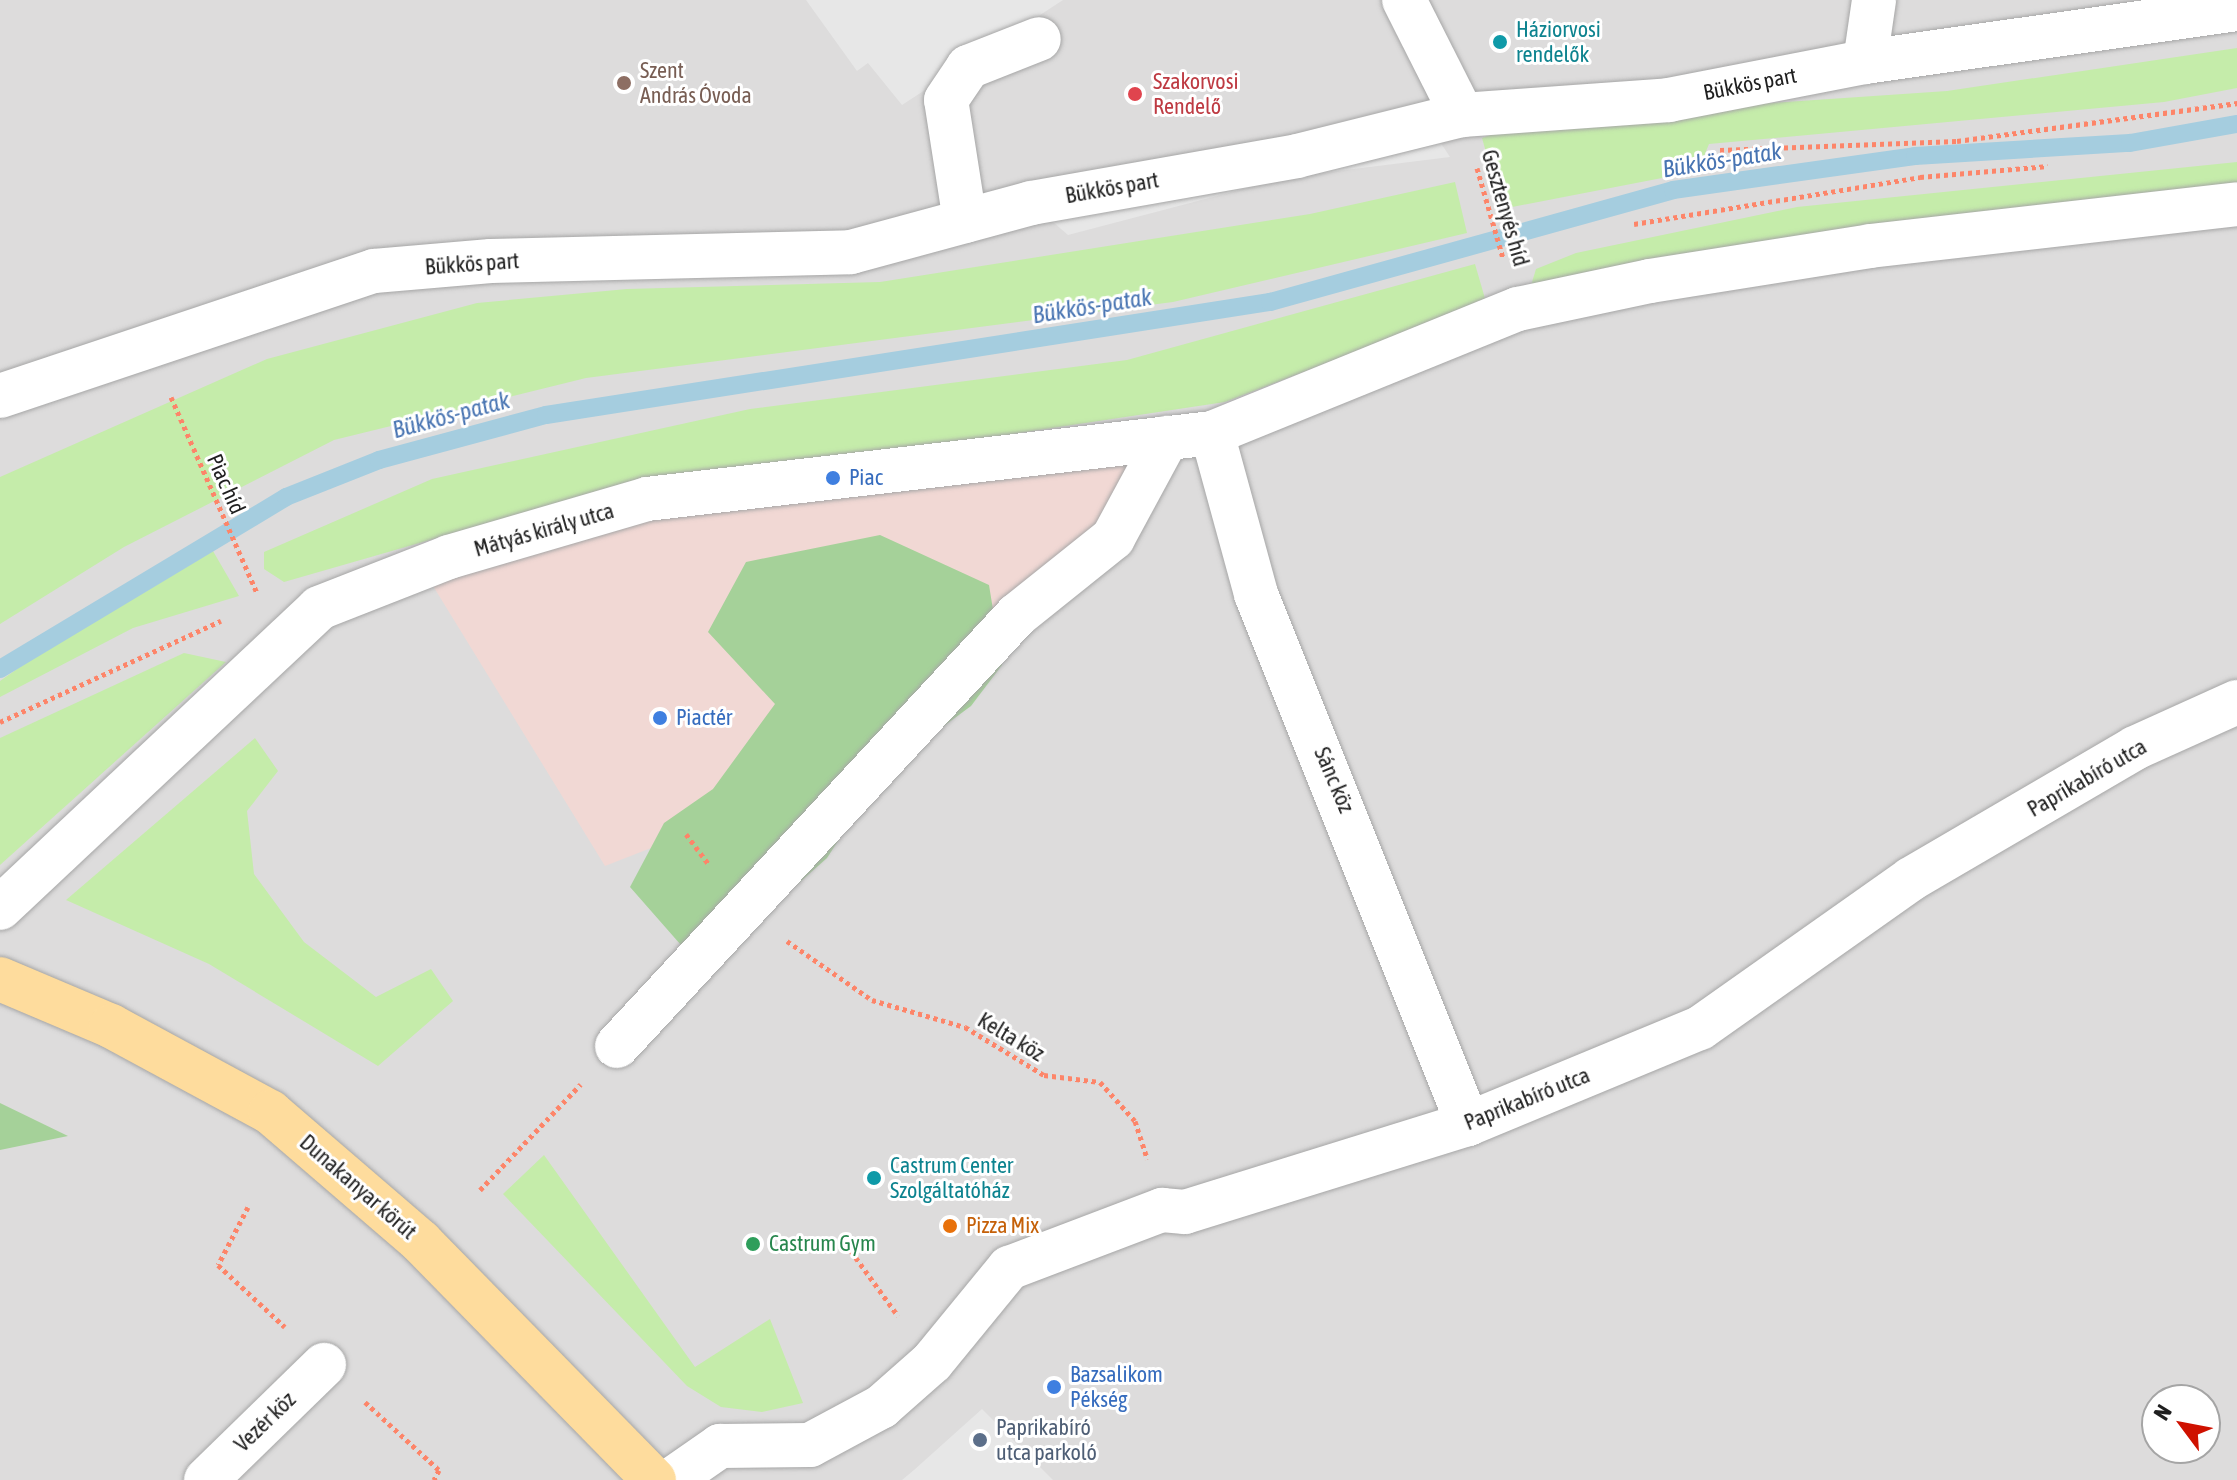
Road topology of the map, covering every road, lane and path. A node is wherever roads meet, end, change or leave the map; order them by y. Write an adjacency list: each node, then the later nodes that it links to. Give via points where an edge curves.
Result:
1 (1404, 0): 7 (street)
2 (1874, 0): 5 (street)
3 (2237, 9): 5 (street, Bükkös part)
4 (1039, 39): 10 (street, via 968,67 946,100)
5 (1865, 62): 7 (street, Bükkös part, via 1669,100)
6 (2237, 103): 8 (path, via 1957,141)
7 (1462, 115): 10 (street, Bükkös part); 11 (path, Gesztenyés híd)
8 (1707, 151)
9 (2237, 204): 11 (street, via 1758,261)
10 (965, 221): 12 (street, Bükkös part, via 851,252 491,261 374,271)
11 (1518, 309): 14 (street)
12 (0, 396)
13 (175, 407): 16 (path, Piac híd)
14 (1212, 433): 15 (street, Mátyás király utca); 24 (street, Sánc köz, via 1256,594)
15 (1167, 438): 20 (street, Mátyás király utca, via 647,499 449,557 319,608); 21 (street, via 1113,538 1017,615)
16 (248, 573)
17 (235, 616): 19 (path, via 139,653)
18 (2237, 702): 24 (street, Paprikabíró utca, via 2135,748 1911,879 1700,1028)
19 (0, 722)
20 (0, 908)
21 (743, 911): 23 (street); 27 (path, Kelta köz, via 872,1000 965,1027 1044,1075 1100,1082 1135,1121)
22 (0, 979): 34 (main road, Dunakanyar körút, via 111,1026 270,1112 421,1242)
23 (617, 1046): 25 (path)
24 (1468, 1124): 27 (street, Paprikabíró utca, via 1185,1212)
25 (480, 1190)
26 (248, 1207): 29 (path)
27 (1162, 1210): 30 (street, Paprikabíró utca, via 1009,1268)
28 (851, 1251): 30 (path)
29 (218, 1265)
30 (932, 1362): 32 (street, Paprikabíró utca)
31 (324, 1365): 33 (street, Vezér köz)
32 (807, 1463): 35 (street, Paprikabíró utca, via 720,1446)
33 (206, 1480)
34 (654, 1480)
35 (671, 1480)

